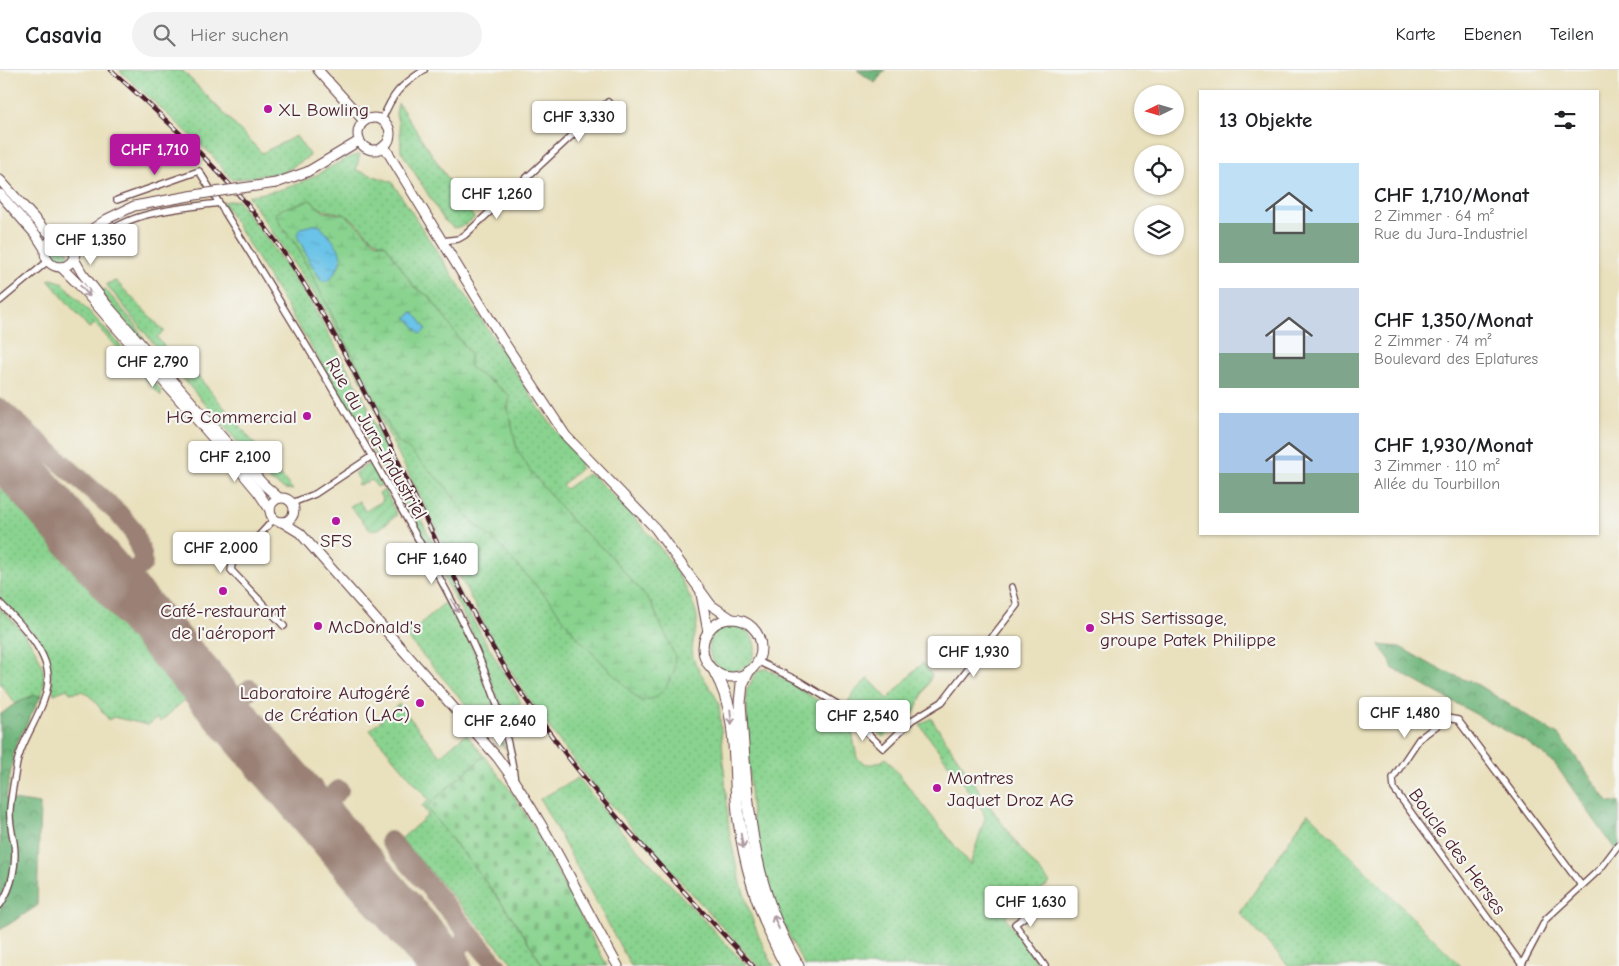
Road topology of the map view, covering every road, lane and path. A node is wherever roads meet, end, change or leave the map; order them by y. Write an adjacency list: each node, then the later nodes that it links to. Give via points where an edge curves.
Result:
1 (318, 70): 5 (main road)
2 (424, 70): 4 (street, via 394,93)
3 (608, 102): 13 (street, via 470,231 461,238)
4 (382, 120): 5 (main road, via 371,118); 7 (main road, via 389,130 389,139)
5 (364, 121): 6 (main road, via 358,130)
6 (360, 141): 7 (main road, via 370,150); 14 (main road, bridge, via 307,172 276,183 134,206 111,216)
7 (384, 146): 13 (main road)
8 (0, 180): 12 (main road)
9 (0, 194): 16 (main road)
10 (117, 200): 11 (street, Rue du Jura-Industriel, via 199,171)
11 (219, 204): 15 (street, via 140,217 111,230); 21 (street, Rue du Jura-Industriel)
12 (55, 238): 14 (main road, via 64,238); 16 (main road)
13 (443, 241): 29 (main road, via 566,436 655,528)
14 (72, 243): 17 (main road)
15 (94, 244)
16 (46, 249): 18 (main road)
17 (74, 258): 19 (main road, via 70,264); 22 (main road, via 107,305)
18 (48, 261): 19 (main road); 20 (street)
19 (61, 267): 24 (main road, one-way to 24, via 218,444)
20 (0, 301)
21 (372, 456): 23 (street, via 315,494); 37 (street, Rue du Jura-Industriel, one-way to 37, via 471,635 510,745)
22 (279, 498): 23 (main road); 24 (main road, via 271,504)
23 (292, 503): 25 (main road)
24 (270, 510): 26 (main road)
25 (293, 514): 26 (main road, via 289,520); 27 (main road)
26 (278, 521): 27 (main road); 32 (street, via 234,556 230,570)
27 (300, 533): 37 (main road, via 497,757)
28 (1012, 587): 34 (street, via 1017,604 942,702 912,720 883,748 837,704)
29 (700, 592): 31 (main road, via 711,606); 33 (main road)
30 (0, 603): 41 (street, via 34,644 46,664 48,680 45,696 23,742 16,766 10,809 14,869)
31 (732, 619): 33 (main road, via 719,622); 34 (main road, via 746,623 756,633 760,647)
32 (284, 626)
33 (708, 632): 35 (main road, via 704,656)
34 (757, 661): 36 (main road)
35 (715, 672): 36 (main road, via 728,677); 44 (highway, one-way to 44, via 729,704 738,820 747,866 760,910)
36 (748, 672): 45 (highway, one-way to 36, via 770,907 752,843 740,703 742,684)
37 (515, 782): 43 (main road, via 554,845)
38 (1619, 844): 39 (street, via 1600,869)
39 (1581, 885): 42 (street, via 1546,919); 42 (street, Boucle des Herses, via 1458,720 1448,718 1414,745 1393,778 1394,789)
40 (1053, 896): 46 (street, via 1015,924)
41 (0, 905)
42 (1521, 965)
43 (618, 966)
44 (786, 966)
45 (798, 966)
46 (1045, 966)

